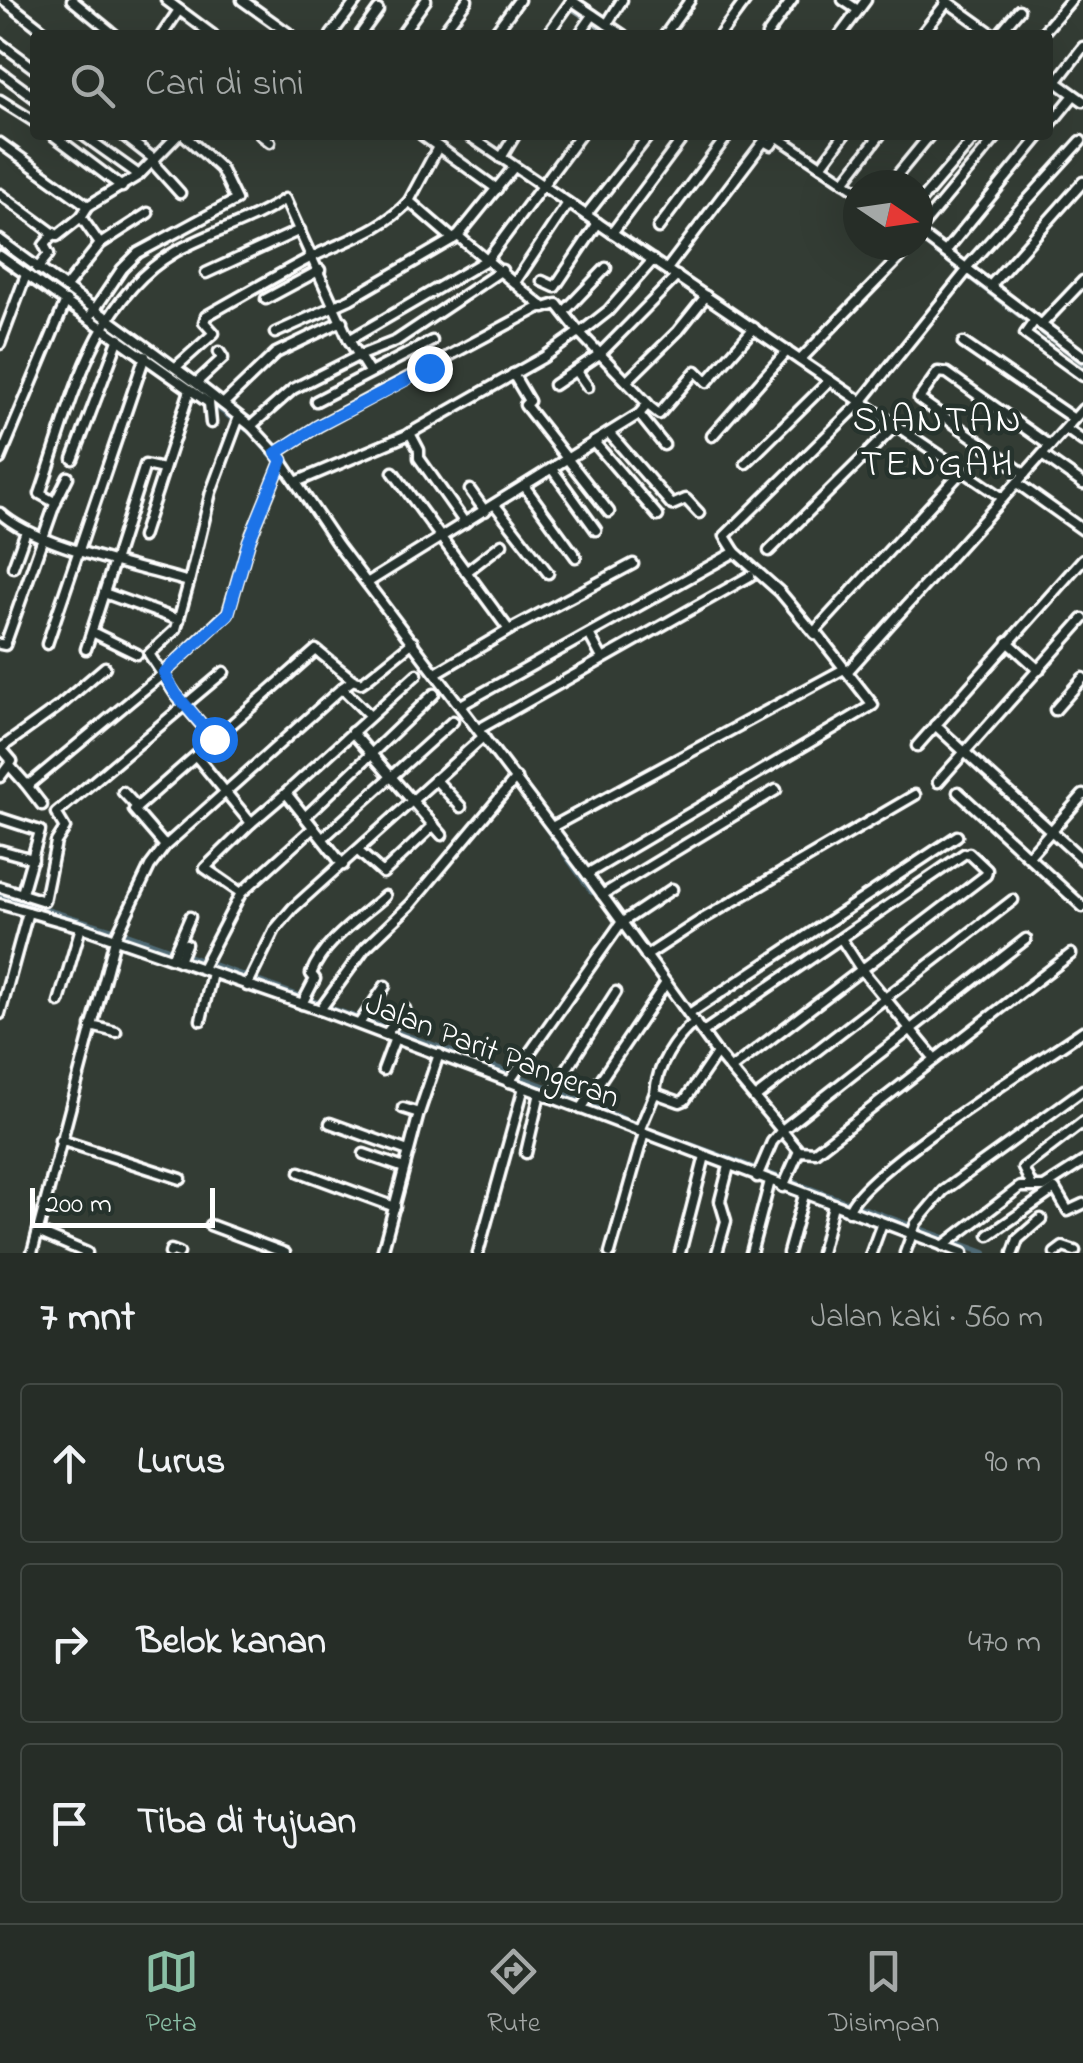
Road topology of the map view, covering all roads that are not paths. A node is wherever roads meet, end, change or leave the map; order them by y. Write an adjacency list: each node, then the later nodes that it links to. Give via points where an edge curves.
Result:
1 (4, 0): 26 (street)
2 (72, 0): 27 (street)
3 (166, 0): 19 (street)
4 (242, 0): 30 (street)
5 (356, 0): 31 (street)
6 (426, 0): 33 (street)
7 (467, 0): 34 (street)
8 (519, 0): 35 (street)
9 (622, 0): 25 (street)
10 (690, 0): 39 (street)
11 (746, 0): 40 (street)
12 (792, 0): 41 (street)
13 (843, 0): 21 (street)
14 (866, 0): 21 (street)
15 (971, 0): 23 (street)
16 (1071, 0): 46 (street)
17 (946, 1): 23 (street); 43 (street)
18 (570, 3): 24 (street); 36 (street)
19 (179, 10): 28 (street); 29 (street)
20 (378, 10): 32 (street)
21 (858, 10): 42 (street)
22 (1018, 10): 45 (street)
23 (961, 11): 44 (street)
24 (592, 17): 25 (street); 37 (street)
25 (607, 24): 38 (street)
26 (43, 30)
27 (110, 30)
28 (165, 30)
29 (206, 30)
30 (283, 30)
31 (335, 30)
32 (364, 30)
33 (405, 30)
34 (445, 30)
35 (497, 30)
36 (551, 30)
37 (582, 30)
38 (616, 30)
39 (669, 30)
40 (724, 30)
41 (771, 30)
42 (844, 30)
43 (925, 30)
44 (985, 30)
45 (995, 30)
46 (1045, 30)
47 (0, 43): 49 (street)
48 (1083, 48): 51 (street)
49 (30, 66)
50 (0, 72): 53 (street)
51 (1053, 75)
52 (1053, 80): 54 (street)
53 (30, 94)
54 (1074, 94): 56 (street); 58 (street)
55 (0, 100): 57 (street)
56 (1083, 101)
57 (30, 119)
58 (1053, 120)
59 (60, 140): 95 (street)
60 (91, 140): 90 (street)
61 (130, 140): 85 (street)
62 (176, 140): 85 (street)
63 (187, 140): 141 (street, via 221,169 235,202 138,254)
64 (267, 140): 81 (street)
65 (429, 140): 83 (street)
66 (476, 140): 84 (street)
67 (511, 140): 84 (street)
68 (576, 140): 93 (street)
69 (645, 140): 103 (street)
70 (680, 140): 110 (street)
71 (724, 140): 107 (street)
72 (773, 140): 123 (street, via 764,142)
73 (782, 140): 86 (street)
74 (840, 140): 86 (street)
75 (876, 140): 88 (street)
76 (926, 140): 89 (street)
77 (973, 140): 94 (street)
78 (994, 140): 105 (street)
79 (1037, 140): 115 (street)
80 (1080, 141): 126 (street)
81 (270, 142)
82 (0, 143): 101 (street)
83 (438, 147): 96 (street); 99 (street)
84 (501, 158): 87 (street)
85 (154, 161): 90 (street); 97 (street)
86 (821, 166): 91 (street)
87 (514, 167): 93 (street); 96 (street)
88 (853, 170)
89 (901, 170)
90 (139, 175): 95 (street)
91 (843, 181)
92 (1083, 182): 133 (street)
93 (542, 184): 100 (street); 118 (street)
94 (933, 186)
95 (122, 187): 101 (street)
96 (497, 189): 111 (street)
97 (180, 192)
98 (0, 194): 109 (street)
99 (409, 201): 111 (street); 117 (street, via 382,224)
100 (568, 203): 103 (street); 130 (street)
101 (88, 206): 104 (street)
102 (148, 213): 113 (street)
103 (586, 215): 106 (street)
104 (81, 217): 109 (street); 113 (street)
105 (933, 217)
106 (598, 223): 110 (street); 131 (street, via 555,287)
107 (658, 228)
108 (300, 230): 117 (street); 127 (street); 143 (street, via 285,199 171,254 142,275)
109 (54, 233): 122 (street)
110 (612, 233): 119 (street)
111 (455, 237): 118 (street); 138 (street)
112 (0, 240): 122 (street)
113 (100, 244): 134 (street)
114 (933, 244): 115 (street)
115 (945, 252): 126 (street)
116 (0, 256): 128 (street)
117 (312, 257): 124 (street); 160 (street, via 206,316 214,333)
118 (488, 259): 125 (street); 149 (street)
119 (653, 260): 123 (street); 146 (street, via 608,311)
120 (897, 260): 159 (street)
121 (606, 268): 140 (street)
122 (37, 269): 134 (street)
123 (667, 269): 129 (street)
124 (320, 270): 136 (street); 138 (street)
125 (502, 270): 130 (street); 157 (street, via 396,341)
126 (965, 272): 133 (street); 172 (street)
127 (206, 273)
128 (26, 275): 137 (street); 152 (street)
129 (677, 276): 135 (street); 155 (street)
130 (516, 281): 139 (street)
131 (542, 281)
132 (1083, 281): 144 (street)
133 (990, 286): 144 (street)
134 (64, 288): 141 (street)
135 (706, 296): 145 (street); 165 (street)
136 (266, 299)
137 (66, 301): 141 (street); 191 (street)
138 (336, 306): 142 (street); 147 (street)
139 (542, 306): 140 (street, via 556,303); 190 (street, via 318,426)
140 (564, 312): 146 (street)
141 (92, 313): 143 (street)
142 (342, 321): 149 (street); 170 (street, via 276,353)
143 (106, 323): 148 (street); 156 (street); 207 (street, via 40,494)
144 (1034, 323): 158 (street); 164 (street, via 1026,334)
145 (754, 328): 153 (street); 173 (street, via 707,382 696,371 659,414)
146 (579, 332): 155 (street); 163 (street)
147 (275, 333)
148 (119, 338): 156 (street); 192 (street)
149 (349, 340): 157 (street)
150 (432, 342): 162 (street)
151 (963, 343): 176 (street)
152 (0, 344)
153 (787, 351): 159 (street); 184 (street)
154 (219, 352): 168 (street, via 224,358)
155 (601, 353): 161 (street); 165 (street)
156 (150, 356): 160 (street); 168 (street); 223 (street)
157 (358, 356): 162 (street); 180 (street, via 293,389)
158 (1083, 356)
159 (800, 360): 166 (street)
160 (176, 367): 168 (street)
161 (579, 370): 167 (street); 169 (street)
162 (369, 372): 171 (street)
163 (513, 374): 182 (street); 193 (street, via 528,401 524,405)
164 (1083, 376)
165 (627, 381): 173 (street)
166 (829, 381): 172 (street); 194 (street)
167 (554, 384)
168 (193, 386): 170 (street); 196 (street)
169 (588, 387)
170 (216, 402): 177 (street); 178 (street)
171 (316, 402)
172 (861, 402): 179 (street); 224 (street, via 726,534)
173 (649, 406): 175 (street)
174 (1083, 409): 176 (street)
175 (639, 414): 183 (street); 187 (street)
176 (1074, 419): 181 (street)
177 (238, 421): 180 (street); 233 (street, via 211,492)
178 (211, 423)
179 (896, 425): 197 (street); 222 (street)
180 (251, 426): 190 (street)
181 (1066, 428): 186 (street); 188 (street)
182 (410, 433): 201 (street); 214 (street, via 419,458)
183 (608, 433): 185 (street); 212 (street, via 672,505 686,499)
184 (712, 436)
185 (594, 442): 193 (street); 213 (street)
186 (1083, 442)
187 (664, 445)
188 (1050, 446): 189 (street); 199 (street, via 938,372 920,399)
189 (1042, 455): 199 (street); 203 (street)
190 (279, 457): 201 (street); 253 (street, via 228,614)
191 (0, 459)
192 (73, 460)
193 (565, 460): 195 (street); 210 (street)
194 (746, 463)
195 (552, 469): 204 (street); 215 (street)
196 (164, 470): 218 (street); 227 (street, via 146,465)
197 (963, 470): 206 (street); 241 (street)
198 (393, 472): 220 (street)
199 (1025, 474): 202 (street)
200 (68, 477): 207 (street)
201 (296, 482): 234 (street)
202 (1017, 483): 206 (street); 216 (street)
203 (1083, 484)
204 (525, 488): 208 (street); 225 (street)
205 (470, 490): 209 (street)
206 (1003, 498): 251 (street)
207 (56, 502): 219 (street)
208 (495, 504): 209 (street); 231 (street)
209 (485, 511): 214 (street)
210 (609, 512)
211 (0, 513): 217 (street)
212 (699, 513)
213 (658, 516)
214 (465, 523): 220 (street)
215 (596, 530)
216 (1083, 530)
217 (26, 531): 219 (street); 229 (street)
218 (142, 537)
219 (43, 538): 223 (street); 244 (street, via 5,645)
220 (440, 538): 230 (street); 234 (street)
221 (502, 544): 230 (street)
222 (770, 550)
223 (80, 551): 227 (street); 245 (street)
224 (736, 552): 240 (street); 241 (street)
225 (576, 557)
226 (1083, 558): 243 (street)
227 (114, 559): 233 (street); 235 (street)
228 (633, 564): 238 (street)
229 (12, 567)
230 (466, 572): 238 (street)
231 (548, 573)
232 (750, 576): 248 (street)
233 (189, 582): 237 (street)
234 (367, 583): 242 (street)
235 (104, 593): 237 (street); 239 (street)
236 (1083, 619): 250 (street)
237 (178, 620): 253 (street, via 149,654)
238 (509, 630): 254 (street)
239 (92, 632): 246 (street); 247 (street)
240 (590, 634): 248 (street); 260 (street)
241 (815, 634): 251 (street)
242 (413, 642): 254 (street); 257 (street, via 367,680)
243 (1008, 642): 250 (street); 265 (street)
244 (0, 644)
245 (47, 644)
246 (86, 650)
247 (137, 654)
248 (602, 658): 267 (street)
249 (105, 667): 270 (street)
250 (1039, 670): 271 (street)
251 (846, 671): 296 (street); 309 (street, via 873,704)
252 (224, 672): 261 (street)
253 (164, 673): 261 (street); 280 (street)
254 (436, 673): 260 (street)
255 (416, 674): 263 (street)
256 (1083, 678): 262 (street)
257 (353, 680): 258 (street); 268 (street, via 316,650)
258 (342, 688): 263 (street); 283 (street)
259 (434, 694): 272 (street)
260 (461, 705): 267 (street)
261 (186, 706): 268 (street); 315 (street, via 56,813 65,828 46,899)
262 (1055, 710)
263 (370, 716): 266 (street)
264 (454, 721): 276 (street)
265 (935, 725): 269 (street); 271 (street)
266 (352, 732): 272 (street); 285 (street)
267 (481, 732): 277 (street); 278 (street)
268 (214, 739): 273 (street)
269 (917, 746)
270 (1, 747): 274 (street)
271 (965, 754): 279 (street); 298 (street)
272 (372, 755): 276 (street); 292 (street)
273 (196, 756): 283 (street); 290 (street)
274 (10, 762): 275 (street); 280 (street)
275 (0, 777)
276 (392, 778): 288 (street); 301 (street)
277 (516, 778): 296 (street); 339 (street, via 410,905 365,948)
278 (436, 779): 288 (street); 291 (street)
279 (938, 782)
280 (26, 784): 289 (street)
281 (776, 790): 313 (street)
282 (123, 792): 290 (street)
283 (226, 792): 294 (street); 302 (street)
284 (958, 792): 305 (street)
285 (285, 794): 292 (street); 294 (street)
286 (915, 795): 327 (street)
287 (1083, 796): 298 (street)
288 (412, 801): 295 (street); 304 (street)
289 (42, 805)
290 (137, 807): 302 (street, via 134,813)
291 (461, 808)
292 (305, 817): 297 (street)
293 (0, 818): 306 (street, via 40,831)
294 (251, 823): 312 (street, via 204,868)
295 (434, 825): 299 (street); 304 (street, via 383,873)
296 (552, 826): 309 (street)
297 (313, 828): 301 (street); 312 (street)
298 (1052, 830): 305 (street); 307 (street)
299 (442, 835)
300 (958, 836): 341 (street)
301 (323, 838): 308 (street)
302 (165, 846): 322 (street)
303 (0, 850): 306 (street)
304 (358, 851): 308 (street)
305 (1029, 856): 317 (street)
306 (33, 859): 315 (street)
307 (1083, 860)
308 (343, 866): 331 (street, via 275,929)
309 (587, 874): 313 (street)
310 (0, 887): 315 (street, Jalan Parit Pangeran)
311 (672, 889): 320 (street)
312 (240, 894): 328 (street)
313 (602, 895): 320 (street)
314 (386, 896): 337 (street, via 330,945 314,966)
315 (11, 898): 318 (street, Jalan Parit Pangeran)
316 (1014, 900): 335 (street)
317 (1083, 906)
318 (28, 912): 321 (street, Jalan Parit Pangeran); 340 (street)
319 (190, 917): 325 (street)
320 (621, 923): 327 (street); 355 (street)
321 (81, 928): 322 (street, Jalan Parit Pangeran); 336 (street)
322 (117, 934): 325 (street, Jalan Parit Pangeran); 344 (street)
323 (1026, 938): 345 (street)
324 (842, 940): 329 (street); 329 (street, via 966,854 987,870); 349 (street)
325 (178, 954): 328 (street, Jalan Parit Pangeran)
326 (1071, 954): 352 (street)
327 (646, 956): 332 (street)
328 (204, 964): 330 (street, Jalan Parit Pangeran)
329 (861, 969): 335 (street); 353 (street)
330 (212, 973): 331 (street, Jalan Parit Pangeran); 342 (street)
331 (250, 981): 337 (street, Jalan Parit Pangeran)
332 (666, 983): 341 (street); 361 (street)
333 (384, 986): 343 (street)
334 (616, 992): 359 (street)
335 (885, 998): 345 (street); 360 (street)
336 (59, 1002)
337 (302, 1004): 339 (street, Jalan Parit Pangeran)
338 (404, 1008): 348 (street)
339 (320, 1010): 343 (street, Jalan Parit Pangeran)
340 (0, 1014)
341 (692, 1018): 349 (street); 358 (street, via 667,1056)
342 (201, 1020)
343 (359, 1024): 348 (street, Jalan Parit Pangeran)
344 (91, 1026): 347 (street); 368 (street)
345 (910, 1029): 352 (street); 367 (street)
346 (1083, 1031): 386 (street, via 903,1154)
347 (116, 1032)
348 (390, 1032): 351 (street, Jalan Parit Pangeran); 354 (street)
349 (704, 1032): 350 (street)
350 (717, 1053): 353 (street); 358 (street, via 684,1100)
351 (439, 1054): 355 (street, Jalan Parit Pangeran); 363 (street)
352 (935, 1060): 370 (street, via 812,1154)
353 (731, 1069): 360 (street)
354 (383, 1070)
355 (509, 1082): 356 (street, Jalan Parit Pangeran)
356 (524, 1087): 359 (street, Jalan Parit Pangeran); 403 (street)
357 (1083, 1090): 391 (street, via 943,1190)
358 (655, 1093): 366 (street)
359 (544, 1095): 361 (street, Jalan Parit Pangeran); 371 (street)
360 (755, 1098): 367 (street)
361 (584, 1105): 366 (street, Jalan Parit Pangeran)
362 (403, 1108): 363 (street)
363 (418, 1113): 369 (street)
364 (330, 1122): 369 (street)
365 (1083, 1122): 382 (street, via 1023,1168)
366 (641, 1128): 373 (street, Jalan Parit Pangeran); 404 (street)
367 (782, 1130): 370 (street); 378 (street)
368 (60, 1140): 379 (street); 392 (street)
369 (408, 1151): 376 (street)
370 (800, 1151): 381 (street)
371 (526, 1153)
372 (364, 1154): 376 (street)
373 (704, 1156): 375 (street, Jalan Parit Pangeran); 405 (street)
374 (1083, 1162): 382 (street, via 1053,1184)
375 (729, 1166): 378 (street, Jalan Parit Pangeran); 406 (street)
376 (404, 1168): 387 (street)
377 (300, 1172): 387 (street)
378 (757, 1176): 380 (street, Jalan Parit Pangeran)
379 (181, 1178)
380 (770, 1182): 381 (street, Jalan Parit Pangeran); 407 (street)
381 (785, 1182): 383 (street, Jalan Parit Pangeran)
382 (1032, 1186): 394 (street, via 1020,1187)
383 (804, 1195): 385 (street, Jalan Parit Pangeran); 408 (street)
384 (1083, 1204): 393 (street, via 1068,1211 1054,1190)
385 (833, 1206): 386 (street, Jalan Parit Pangeran); 409 (street)
386 (850, 1206): 389 (street, Jalan Parit Pangeran)
387 (395, 1207): 402 (street)
388 (1041, 1219): 412 (street)
389 (882, 1223): 391 (street, Jalan Parit Pangeran); 410 (street)
390 (210, 1225): 401 (street)
391 (912, 1230): 394 (street, Jalan Parit Pangeran); 411 (street)
392 (38, 1232): 397 (street); 398 (street)
393 (988, 1235)
394 (944, 1245): 396 (street, Jalan Parit Pangeran)
395 (1075, 1251): 413 (street, via 1063,1247)
396 (957, 1252)
397 (32, 1253)
398 (88, 1253)
399 (170, 1253): 400 (street)
400 (179, 1253)
401 (286, 1253)
402 (382, 1253)
403 (478, 1253)
404 (610, 1253)
405 (680, 1253)
406 (717, 1253)
407 (751, 1253)
408 (788, 1253)
409 (822, 1253)
410 (870, 1253)
411 (905, 1253)
412 (1013, 1253)
413 (1055, 1253)

